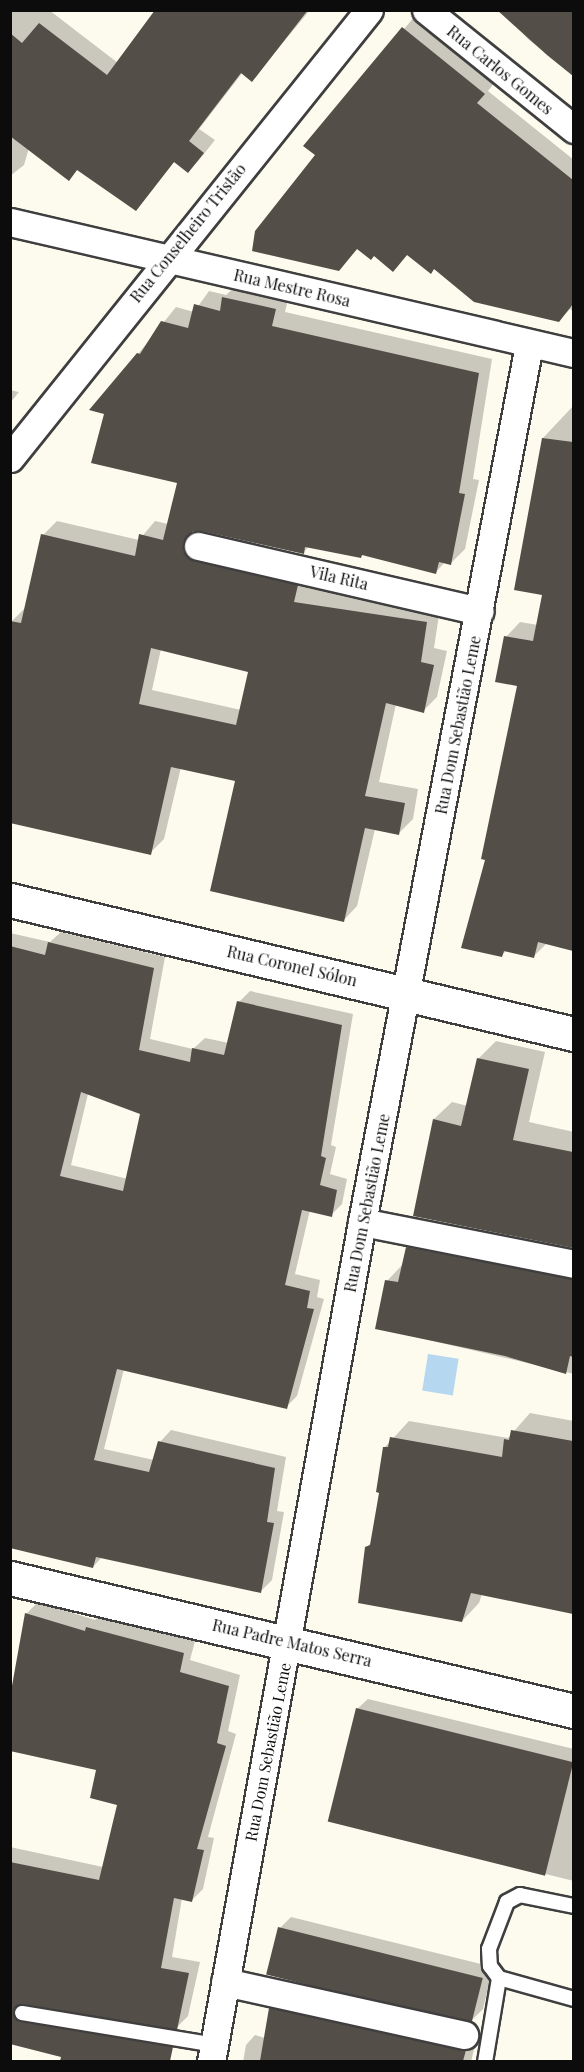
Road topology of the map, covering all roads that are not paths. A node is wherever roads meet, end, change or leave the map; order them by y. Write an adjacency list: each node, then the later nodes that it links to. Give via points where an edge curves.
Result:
1 (369, 10): 5 (street, Rua Conselheiro Tristão)
2 (426, 10): 3 (street, Rua Carlos Gomes)
3 (573, 129)
4 (10, 222): 5 (street, Rua Mestre Rosa)
5 (167, 258): 6 (street, Rua Mestre Rosa); 8 (street, Rua Conselheiro Tristão)
6 (529, 345): 7 (street, Rua Mestre Rosa); 10 (street, Rua Dom Sebastião Leme)
7 (573, 353)
8 (10, 458)
9 (198, 546): 10 (street, Vila Rita)
10 (480, 611): 12 (street, Rua Dom Sebastião Leme)
11 (10, 900): 12 (street, Rua Coronel Sólon)
12 (408, 993): 13 (street, Rua Coronel Sólon); 14 (street, Rua Dom Sebastião Leme)
13 (573, 1034)
14 (362, 1222): 15 (street); 17 (street, Rua Dom Sebastião Leme)
15 (573, 1264)
16 (10, 1578): 17 (street, Rua Padre Matos Serra)
17 (289, 1641): 18 (street, Rua Padre Matos Serra); 21 (street, Rua Dom Sebastião Leme)
18 (573, 1711)
19 (573, 1906): 20 (lane, via 520,1895 507,1902 489,1949 490,1966)
20 (499, 1978): 22 (lane); 26 (lane)
21 (225, 1982): 24 (street); 25 (street, Rua Dom Sebastião Leme)
22 (573, 1999)
23 (22, 2013): 25 (lane)
24 (464, 2035)
25 (213, 2053)
26 (485, 2061)

